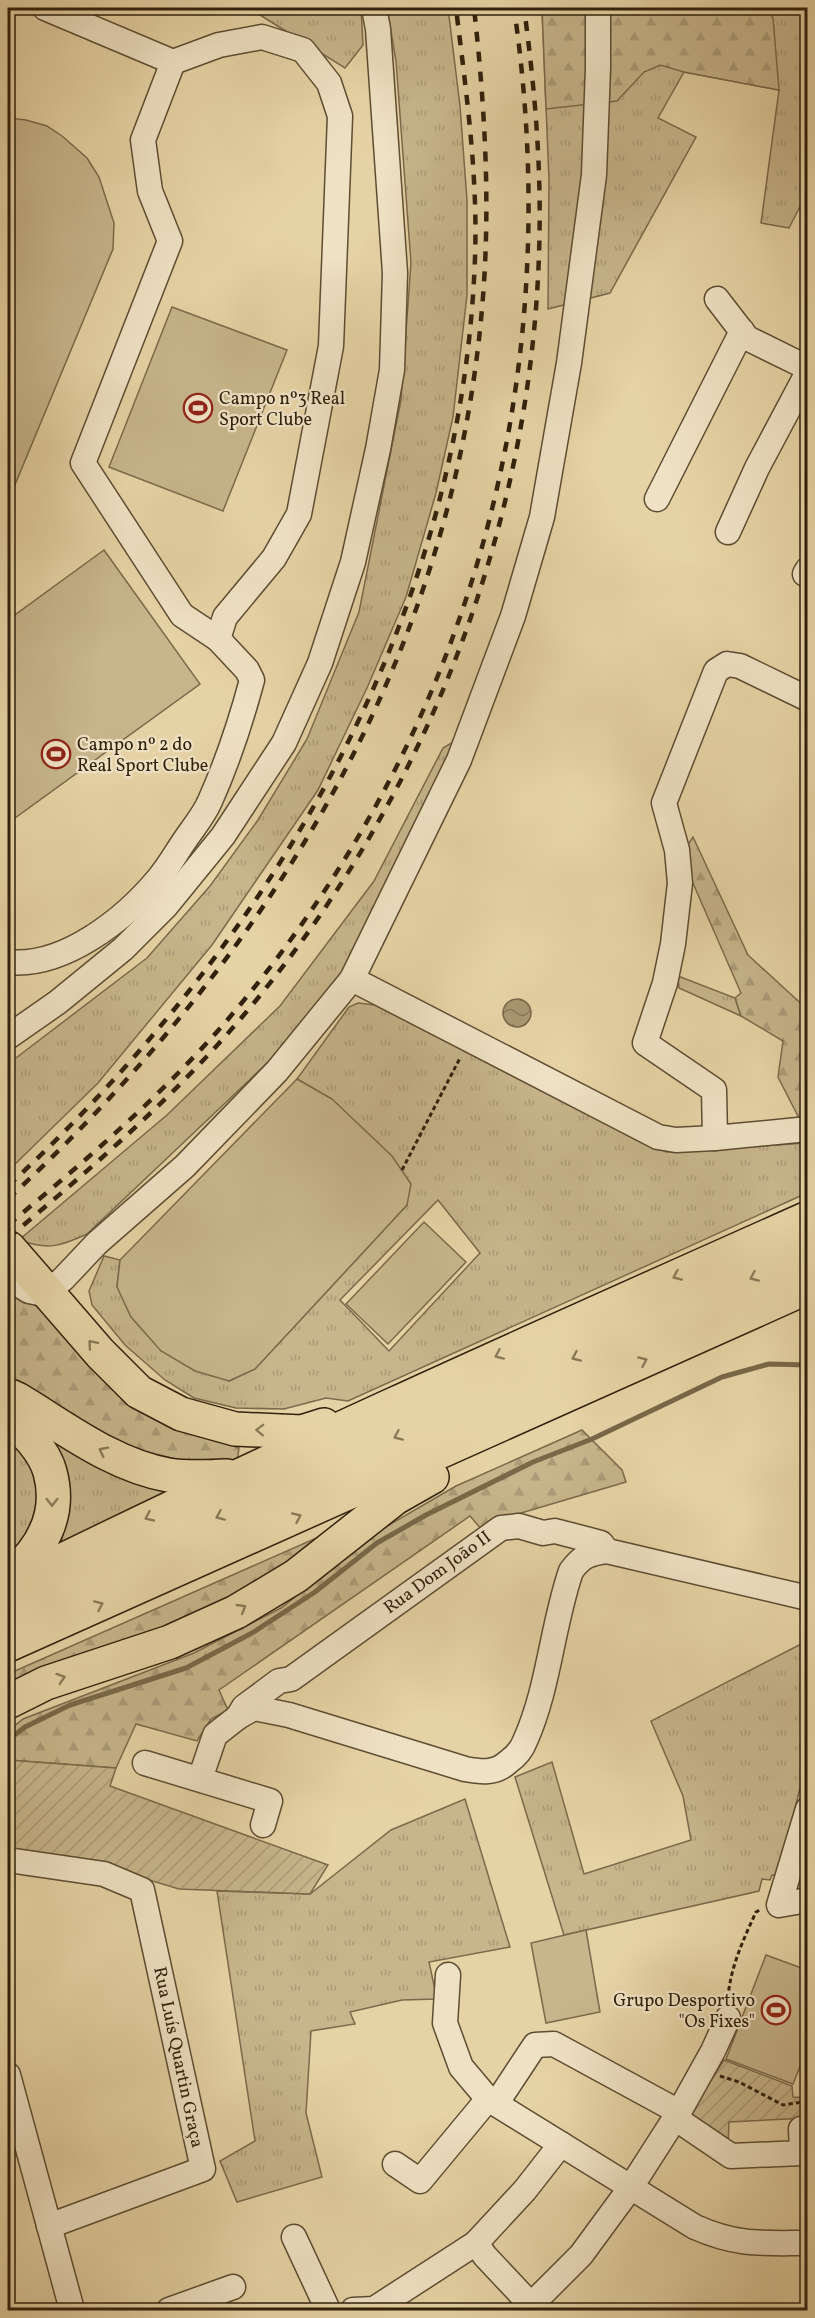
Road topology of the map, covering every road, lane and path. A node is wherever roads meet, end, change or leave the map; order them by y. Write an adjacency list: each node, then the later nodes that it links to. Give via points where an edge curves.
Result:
1 (45, 8): 4 (street)
2 (374, 8): 14 (street, via 395,273 392,370 353,562 320,663 284,743 223,836 166,906 114,956)
3 (598, 8): 13 (street, via 594,175 569,363 543,517 513,616 459,760)
4 (172, 62): 10 (street, via 143,140 150,191 170,241 83,463 182,615); 10 (street, via 219,45 262,37 303,50 329,83 340,116 331,346 299,514 274,558)
5 (717, 299): 6 (street)
6 (742, 331): 7 (street, via 747,338); 8 (street)
7 (807, 370): 9 (street)
8 (657, 499)
9 (728, 532)
10 (221, 628): 12 (street, via 252,680 209,803 159,878 106,928 81,945 48,958)
11 (807, 699): 17 (street, via 725,659 716,671 664,803 677,850 680,883 665,983 645,1043 714,1090)
12 (8, 962)
13 (352, 979): 15 (street); 20 (street, via 277,1071 185,1166)
14 (8, 1037)
15 (469, 1040): 17 (street, via 658,1137); 18 (path)
16 (807, 1129): 17 (street)
17 (715, 1138)
18 (402, 1170)
19 (807, 1218): 26 (highway, one-way to 26)
20 (97, 1243): 22 (street, via 59,1269 44,1271); 24 (street)
21 (807, 1253): 36 (highway, one-way to 36)
22 (15, 1254): 24 (highway)
23 (807, 1287): 28 (highway, one-way to 23)
24 (58, 1294): 26 (highway, one-way to 24, via 302,1432 235,1429 181,1414 139,1392 100,1353)
25 (8, 1395): 29 (highway, one-way to 25, via 168,1475 126,1463)
26 (378, 1410): 29 (highway)
27 (8, 1416): 33 (highway, one-way to 33, via 34,1443 50,1471 53,1506 45,1538 26,1563)
28 (514, 1420): 37 (highway, one-way to 28); 39 (highway, one-way to 28, via 46,1683 170,1642 236,1612 296,1576 395,1498 439,1473)
29 (241, 1476): 34 (highway, one-way to 34)
30 (543, 1533): 31 (street, Rua Dom João II, via 555,1531 601,1544); 32 (street, via 560,1542 569,1554); 38 (street, Rua Dom João II, via 509,1526 489,1534)
31 (606, 1551): 32 (street, via 590,1553); 35 (street, Rua Dom João II)
32 (571, 1571): 40 (street, via 525,1742 507,1764 482,1773)
33 (8, 1578)
34 (8, 1587)
35 (807, 1598)
36 (8, 1611)
37 (8, 1646)
38 (291, 1679): 40 (street, via 282,1692 282,1703); 41 (street, Rua Dom João II, via 279,1681 244,1707)
39 (8, 1702)
40 (289, 1715): 41 (street, via 254,1708)
41 (238, 1717): 43 (street, Rua Dom João II, via 215,1735)
42 (146, 1763): 43 (street)
43 (200, 1779): 45 (street, via 270,1801)
44 (807, 1809): 48 (street)
45 (263, 1825)
46 (8, 1860): 60 (street, Rua Luís Quartin Graça, via 104,1874 142,1890 203,2169)
47 (807, 1900): 48 (street)
48 (779, 1905): 50 (path, via 756,1912 732,1975)
49 (448, 1975): 53 (street, via 446,2023 461,2067)
50 (728, 2018): 51 (street)
51 (703, 2070): 54 (path, via 739,2082 783,2105); 55 (street)
52 (8, 2075): 60 (street)
53 (492, 2101): 55 (street, via 535,2045 554,2044); 57 (street); 58 (street, via 420,2181)
54 (807, 2101)
55 (677, 2115): 56 (street, via 731,2156 802,2153); 59 (street)
56 (801, 2129)
57 (561, 2144): 59 (street); 62 (street)
58 (395, 2164)
59 (631, 2187): 63 (street, via 719,2238 745,2243); 65 (street, via 581,2255)
60 (49, 2226): 66 (street)
61 (294, 2237): 68 (street)
62 (476, 2243): 65 (street); 69 (street, via 374,2309)
63 (807, 2243)
64 (233, 2287): 67 (street)
65 (529, 2308)
66 (72, 2310)
67 (169, 2310)
68 (328, 2310)
69 (353, 2310)

